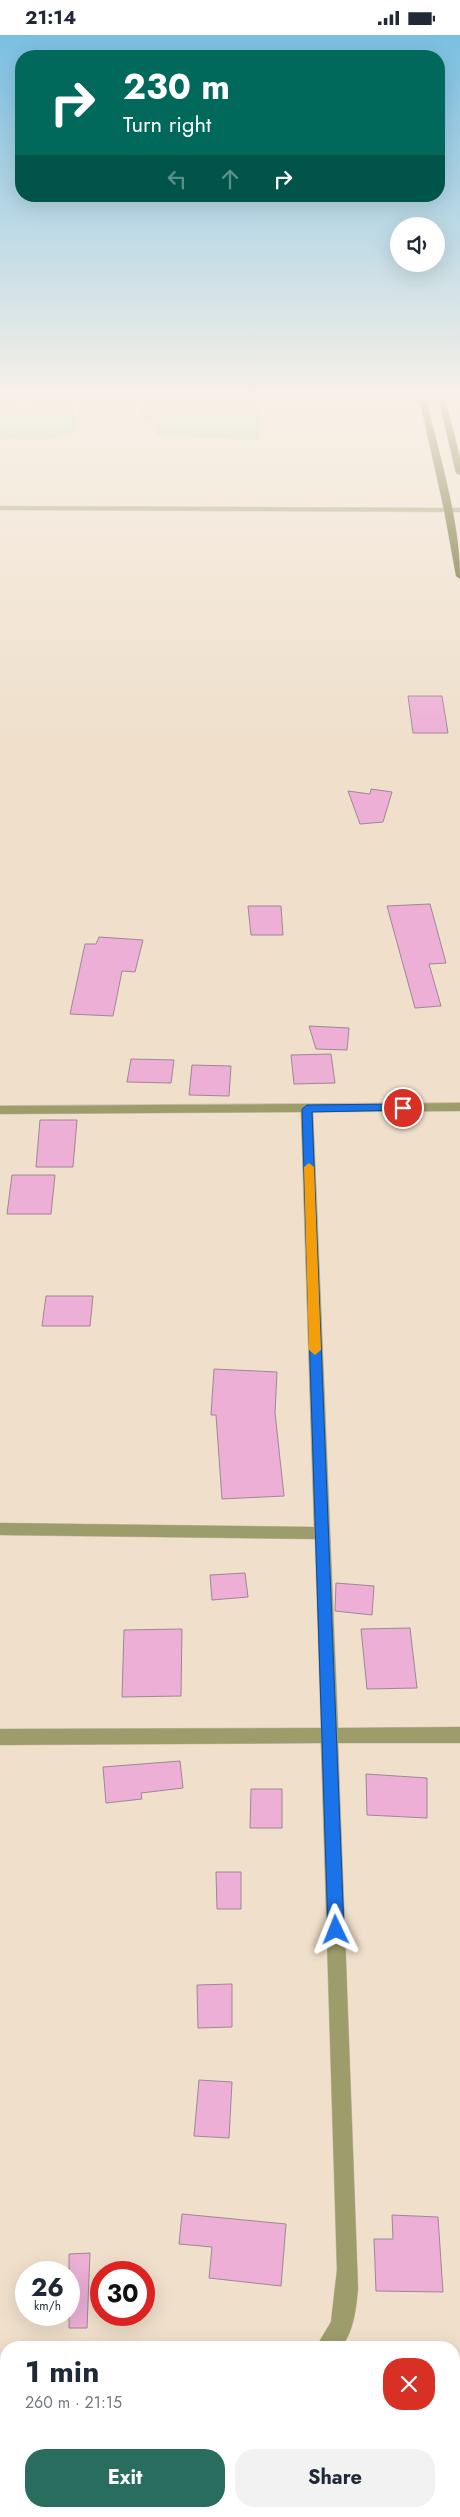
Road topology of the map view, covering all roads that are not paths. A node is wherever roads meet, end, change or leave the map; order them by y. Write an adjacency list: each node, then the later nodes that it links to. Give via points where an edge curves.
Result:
1 (449, 513): 2 (highway)
2 (460, 576)
3 (460, 1107): 4 (street)
4 (307, 1109): 5 (street); 7 (street)
5 (0, 1111)
6 (0, 1529): 7 (street)
7 (321, 1533): 9 (street)
8 (460, 1735): 9 (street)
9 (329, 1736): 10 (street); 11 (street, via 347,2222 345,2317)
10 (0, 1737)
11 (331, 2341)

